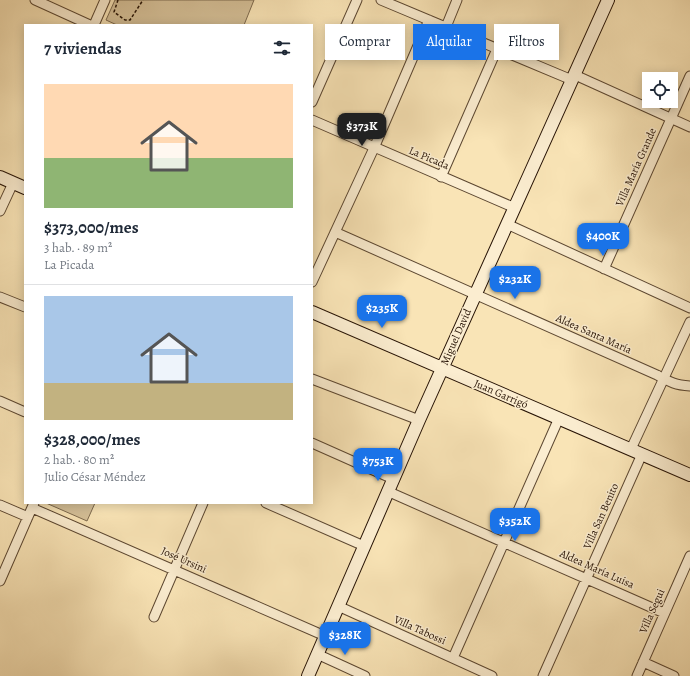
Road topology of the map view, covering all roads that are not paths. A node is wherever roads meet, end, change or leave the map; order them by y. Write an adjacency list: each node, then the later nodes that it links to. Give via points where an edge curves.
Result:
1 (35, 0): 8 (street)
2 (105, 0): 9 (street)
3 (357, 0): 16 (street)
4 (382, 0): 7 (street)
5 (457, 0): 11 (street)
6 (608, 0): 15 (street, Miguel David)
7 (428, 20): 10 (street); 20 (street)
8 (88, 24)
9 (94, 24)
10 (438, 24)
11 (447, 24)
12 (494, 56): 22 (street)
13 (526, 60): 15 (street)
14 (690, 76): 17 (street, Villa María Grande)
15 (574, 78): 17 (street); 25 (street, Miguel David)
16 (313, 100)
17 (671, 119): 19 (street); 29 (street, Villa María Grande)
18 (313, 120): 20 (street, La Picada)
19 (690, 127)
20 (374, 148): 22 (street, La Picada); 28 (street)
21 (0, 177): 23 (street)
22 (441, 177): 25 (street, La Picada)
23 (13, 183): 24 (street); 26 (street)
24 (24, 188)
25 (515, 208): 27 (street, Miguel David)
26 (0, 211)
27 (508, 224): 29 (street); 31 (street, Miguel David)
28 (335, 232): 30 (street); 31 (street, Aldea Santa María)
29 (604, 269): 34 (street)
30 (313, 280)
31 (476, 295): 37 (street, Miguel David); 38 (street, Aldea Santa María)
32 (0, 297): 33 (street)
33 (24, 308)
34 (690, 308)
35 (313, 312): 37 (street, Juan Garrigó)
36 (690, 322): 38 (street, Villa San Benito)
37 (442, 369): 43 (street, Juan Garrigó); 44 (street, Miguel David)
38 (664, 378): 40 (street, Aldea Santa María, via 676,385); 46 (street, Villa San Benito)
39 (313, 379): 44 (street)
40 (690, 386)
41 (0, 401): 42 (street)
42 (24, 412)
43 (559, 418): 46 (street, Juan Garrigó); 55 (street)
44 (419, 420): 48 (street, Miguel David)
45 (313, 443): 48 (street)
46 (637, 452): 47 (street, Juan Garrigó); 59 (street, Villa San Benito)
47 (690, 475)
48 (393, 479): 49 (street, Miguel David)
49 (388, 491): 55 (street, Aldea María Luisa); 56 (street, Miguel David)
50 (203, 504): 58 (street)
51 (268, 504): 56 (street)
52 (33, 505): 54 (street); 58 (street, José Ursini)
53 (0, 506): 54 (street)
54 (28, 518): 60 (street)
55 (504, 541): 59 (street, Aldea María Luisa); 66 (street)
56 (364, 546): 61 (street, Miguel David)
57 (689, 560): 62 (street, Villa Segui)
58 (175, 569): 63 (street); 64 (street, José Ursini)
59 (586, 577): 62 (street, Aldea María Luisa); 71 (street, Villa San Benito)
60 (0, 581)
61 (338, 606): 64 (street, Miguel David); 66 (street, Villa Tabossi)
62 (664, 613): 67 (street, Villa Segui)
63 (154, 617)
64 (325, 636): 65 (street, Miguel David)
65 (317, 654): 68 (street, Miguel David); 69 (street)
66 (453, 658): 70 (street, Villa Tabossi)
67 (643, 662): 72 (street, Villa Segui); 73 (street)
68 (308, 676)
69 (365, 676)
70 (492, 676)
71 (543, 676)
72 (637, 676)
73 (674, 676)

